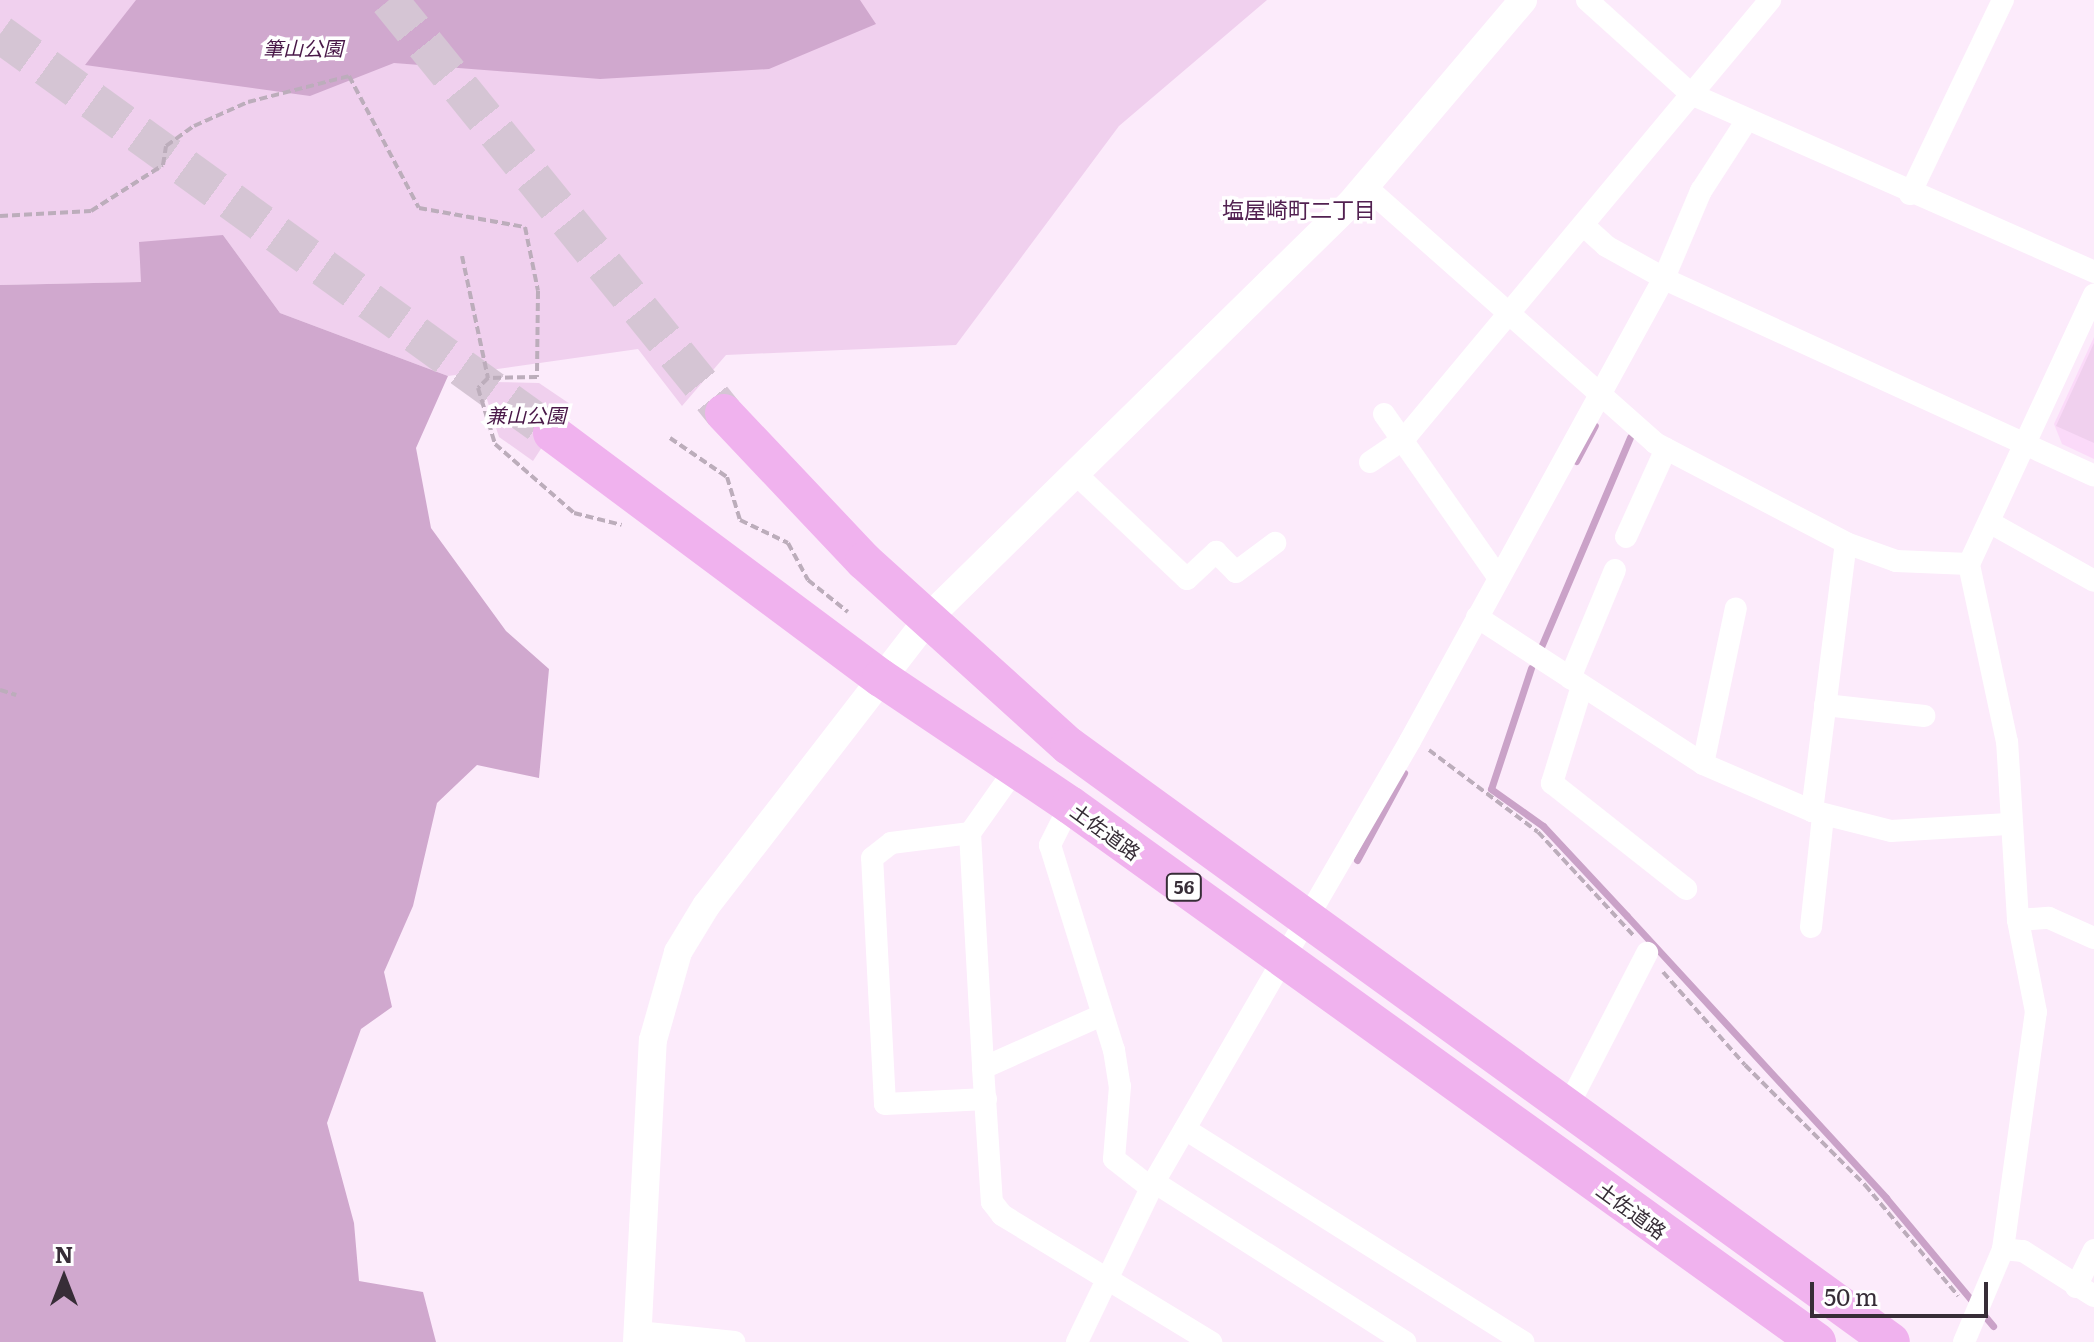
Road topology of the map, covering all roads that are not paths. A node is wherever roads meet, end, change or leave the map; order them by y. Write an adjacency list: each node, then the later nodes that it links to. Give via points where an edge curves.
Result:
1 (1522, 0): 7 (street)
2 (1587, 0): 5 (street)
3 (1770, 0): 5 (street)
4 (2003, 0): 8 (street)
5 (1691, 94): 6 (street); 9 (street)
6 (1747, 120): 8 (street); 11 (street, via 1701,191)
7 (1366, 187): 13 (street); 22 (street)
8 (1910, 194): 10 (street)
9 (1583, 225): 11 (street, via 1606,246); 13 (street)
10 (2094, 272)
11 (1664, 278): 14 (street); 19 (street)
12 (2094, 295): 19 (street)
13 (1511, 316): 14 (street); 18 (street)
14 (1599, 398): 20 (street); 30 (street)
15 (724, 413): 33 (highway, 56, via 864,561)
16 (1384, 414): 18 (street)
17 (552, 433): 35 (highway, 土佐道路 / 56)
18 (1404, 439): 21 (street); 30 (street)
19 (2026, 446): 23 (street); 24 (street)
20 (1666, 449): 25 (street); 27 (street)
21 (1370, 462)
22 (1078, 476): 26 (street, via 1187,579 1216,552 1236,572); 33 (street)
23 (2094, 476)
24 (1989, 522): 28 (street); 31 (street)
25 (1626, 537)
26 (1275, 543)
27 (1846, 543): 28 (street, via 1896,561); 37 (street)
28 (1969, 564): 43 (street, via 2007,742)
29 (1615, 570): 36 (street)
30 (1499, 578): 34 (street)
31 (2094, 581)
32 (1736, 608): 39 (street)
33 (931, 615): 35 (street); 46 (highway, 56, via 1069,746)
34 (1477, 617): 36 (street); 46 (street)
35 (881, 678): 40 (highway, 土佐道路 / 56); 62 (street, via 706,906 678,952 662,996 648,1086)
36 (1576, 682): 39 (street); 45 (street, via 1552,783)
37 (1825, 705): 38 (street); 42 (street)
38 (1924, 716)
39 (1703, 764): 42 (street)
40 (1016, 768): 41 (highway, 土佐道路 / 56); 44 (street)
41 (1070, 805): 51 (highway, 土佐道路 / 56); 52 (street, via 1050,845)
42 (1817, 813): 43 (street, via 1891,831); 48 (street)
43 (2008, 824): 47 (street)
44 (970, 833): 53 (street); 54 (street, via 891,843 872,858 885,1104)
45 (1686, 889)
46 (1305, 920): 51 (street); 55 (highway, 56)
47 (2018, 920): 49 (street, via 2049,918); 58 (street, via 2036,1012)
48 (1811, 927)
49 (2094, 938)
50 (1647, 953): 55 (street)
51 (1282, 958): 56 (street); 68 (highway, 土佐道路 / 56)
52 (1102, 1015): 53 (street); 57 (street, via 1120,1086 1114,1159)
53 (983, 1068): 54 (street)
54 (986, 1099): 60 (street, via 992,1202 1002,1215)
55 (1566, 1110): 69 (highway, 56)
56 (1185, 1129): 57 (street); 67 (street)
57 (1153, 1185): 60 (street); 66 (street)
58 (2003, 1249): 61 (street, via 2023,1251); 70 (street)
59 (2094, 1250): 61 (street)
60 (1109, 1280): 64 (street); 65 (street)
61 (2085, 1291)
62 (638, 1337): 63 (street)
63 (734, 1342)
64 (1077, 1342)
65 (1211, 1342)
66 (1405, 1342)
67 (1523, 1342)
68 (1817, 1342)
69 (1891, 1342)
70 (1964, 1342)

